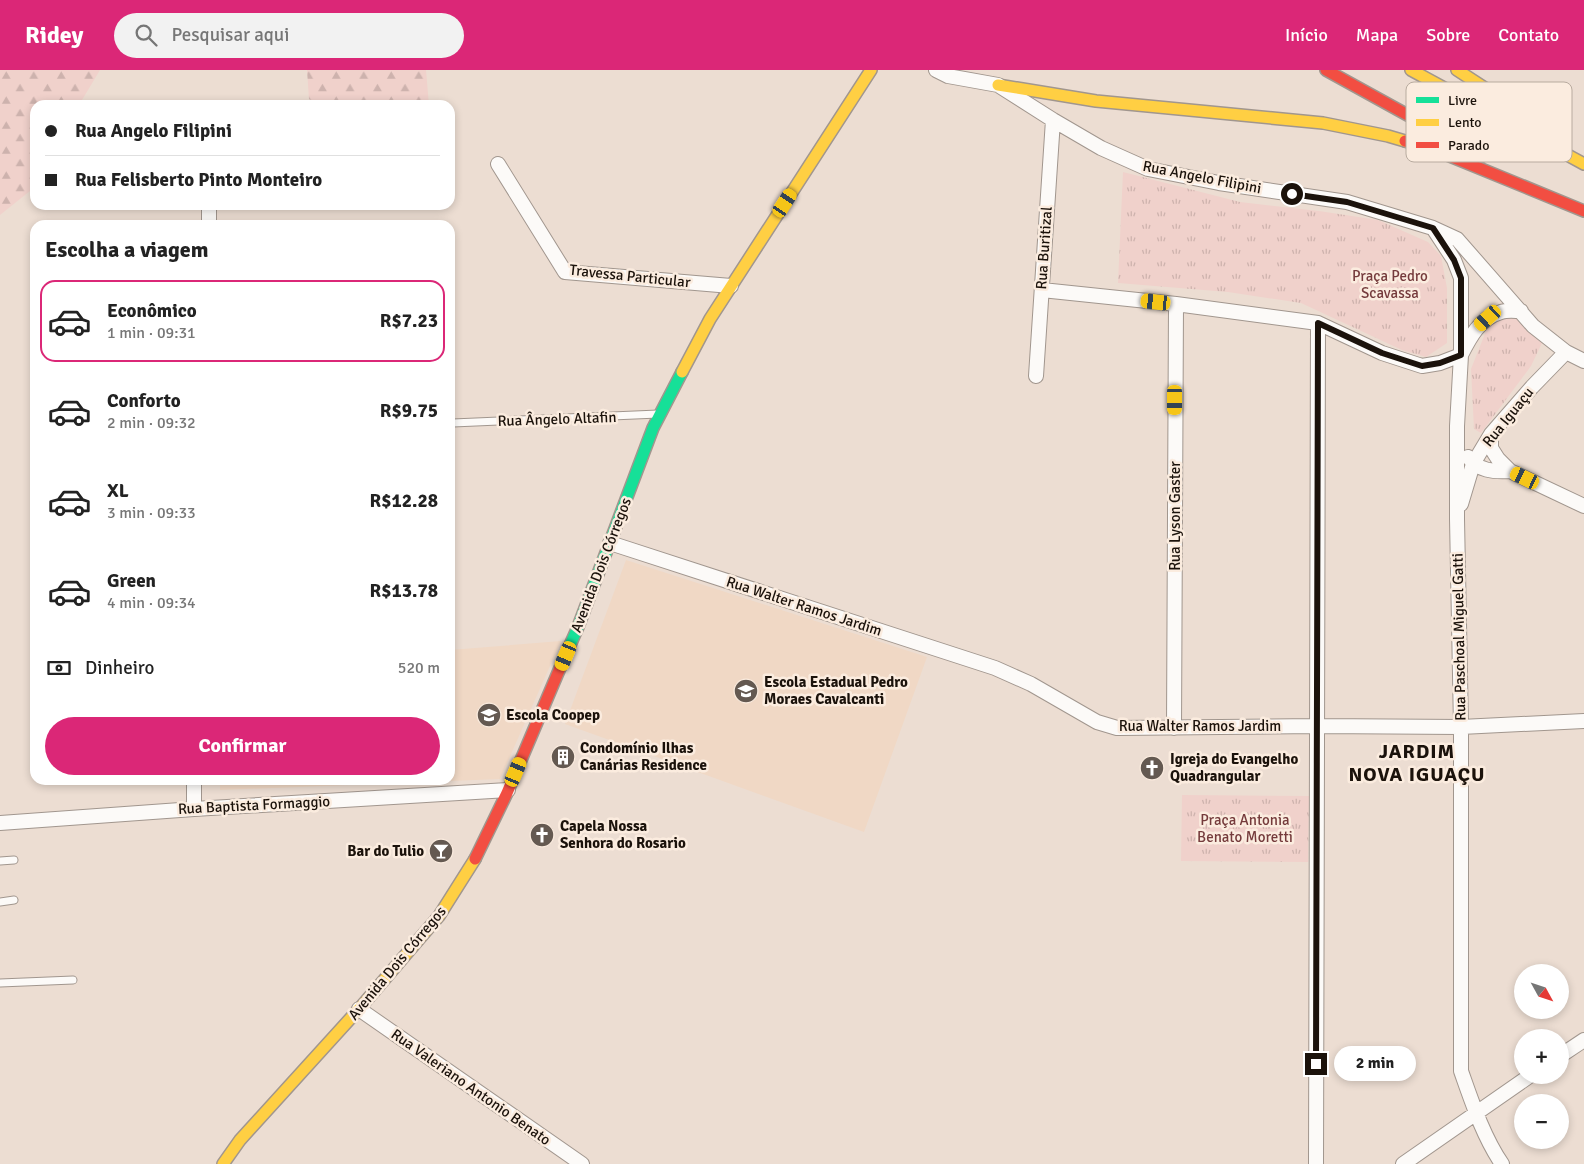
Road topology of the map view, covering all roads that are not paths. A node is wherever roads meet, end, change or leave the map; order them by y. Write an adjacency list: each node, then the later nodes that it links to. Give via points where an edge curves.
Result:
1 (871, 70): 21 (main road, Avenida Dois Córregos)
2 (936, 70): 8 (street, Rua Angelo Filipini, via 948,76)
3 (1326, 70): 9 (main road)
4 (1411, 70): 6 (main road)
5 (1457, 70): 7 (main road)
6 (1433, 82)
7 (1475, 82)
8 (998, 84): 10 (street, Rua Angelo Filipini); 11 (main road, via 1096,101 1323,123)
9 (1406, 114)
10 (1053, 120): 20 (street, Rua Angelo Filipini, via 1101,148 1148,169 1347,202); 22 (street, Rua Buritizal)
11 (1406, 141)
12 (1572, 146): 13 (main road)
13 (1584, 154)
14 (1572, 157): 18 (main road)
15 (1464, 162): 19 (main road)
16 (1494, 162): 19 (main road)
17 (498, 164): 21 (street, Travessa Particular, via 565,272)
18 (1584, 164)
19 (1584, 211)
20 (1433, 228): 24 (street, Rua Angelo Filipini, via 1457,239); 27 (street, Rua Paschoal Miguel Gatti, via 1454,260 1461,278)
21 (730, 286): 30 (main road, Avenida Dois Córregos)
22 (1042, 290): 23 (street); 29 (street, Rua Buritizal)
23 (1176, 304): 25 (street); 42 (street, Rua Lyson Gaster)
24 (1521, 311): 26 (street, Rua Angelo Filipini, via 1533,326); 27 (street, via 1502,311 1488,318 1470,337)
25 (1318, 323): 27 (street, via 1382,353 1422,366); 40 (street)
26 (1566, 352): 28 (street, Rua Angelo Filipini); 33 (street, Rua Iguaçu)
27 (1461, 355): 32 (street, Rua Paschoal Miguel Gatti)
28 (1584, 361)
29 (1036, 376)
30 (660, 414): 31 (lane, Rua Ângelo Altafin); 38 (main road, Avenida Dois Córregos)
31 (455, 423)
32 (1457, 426): 34 (street, via 1463,450); 37 (street, Rua Paschoal Miguel Gatti)
33 (1491, 434): 34 (street, Rua Iguaçu); 35 (street, via 1491,448)
34 (1473, 464): 35 (street, via 1497,472); 37 (street, Rua Iguaçu)
35 (1510, 471): 36 (street)
36 (1584, 506)
37 (1457, 519): 41 (street, Rua Paschoal Miguel Gatti)
38 (610, 543): 42 (street, Rua Walter Ramos Jardim, via 995,668 1031,684 1097,722 1117,728); 44 (main road, Avenida Dois Córregos)
39 (1584, 721): 41 (street, Rua Walter Ramos Jardim)
40 (1317, 726): 41 (street, Rua Walter Ramos Jardim); 42 (street, Rua Walter Ramos Jardim); 60 (street)
41 (1461, 727): 57 (street, Rua Paschoal Miguel Gatti, via 1461,1071)
42 (1174, 728)
43 (194, 785): 45 (street)
44 (508, 790): 45 (street, Rua Baptista Formaggio); 53 (main road, Avenida Dois Córregos, via 480,851 439,916)
45 (194, 808): 46 (street, Rua Baptista Formaggio)
46 (0, 823)
47 (14, 860): 48 (lane)
48 (0, 861)
49 (14, 900): 50 (lane)
50 (0, 902)
51 (73, 980): 52 (lane)
52 (0, 983)
53 (359, 1009): 58 (main road, Avenida Dois Córregos, via 240,1140); 59 (street, Rua Valeriano Antonio Benato)
54 (1584, 1040): 55 (street)
55 (1569, 1050)
56 (1519, 1084): 57 (street)
57 (1476, 1113): 61 (street); 62 (street, Rua Paschoal Miguel Gatti)
58 (223, 1164)
59 (582, 1164)
60 (1316, 1164)
61 (1403, 1164)
62 (1502, 1164)

